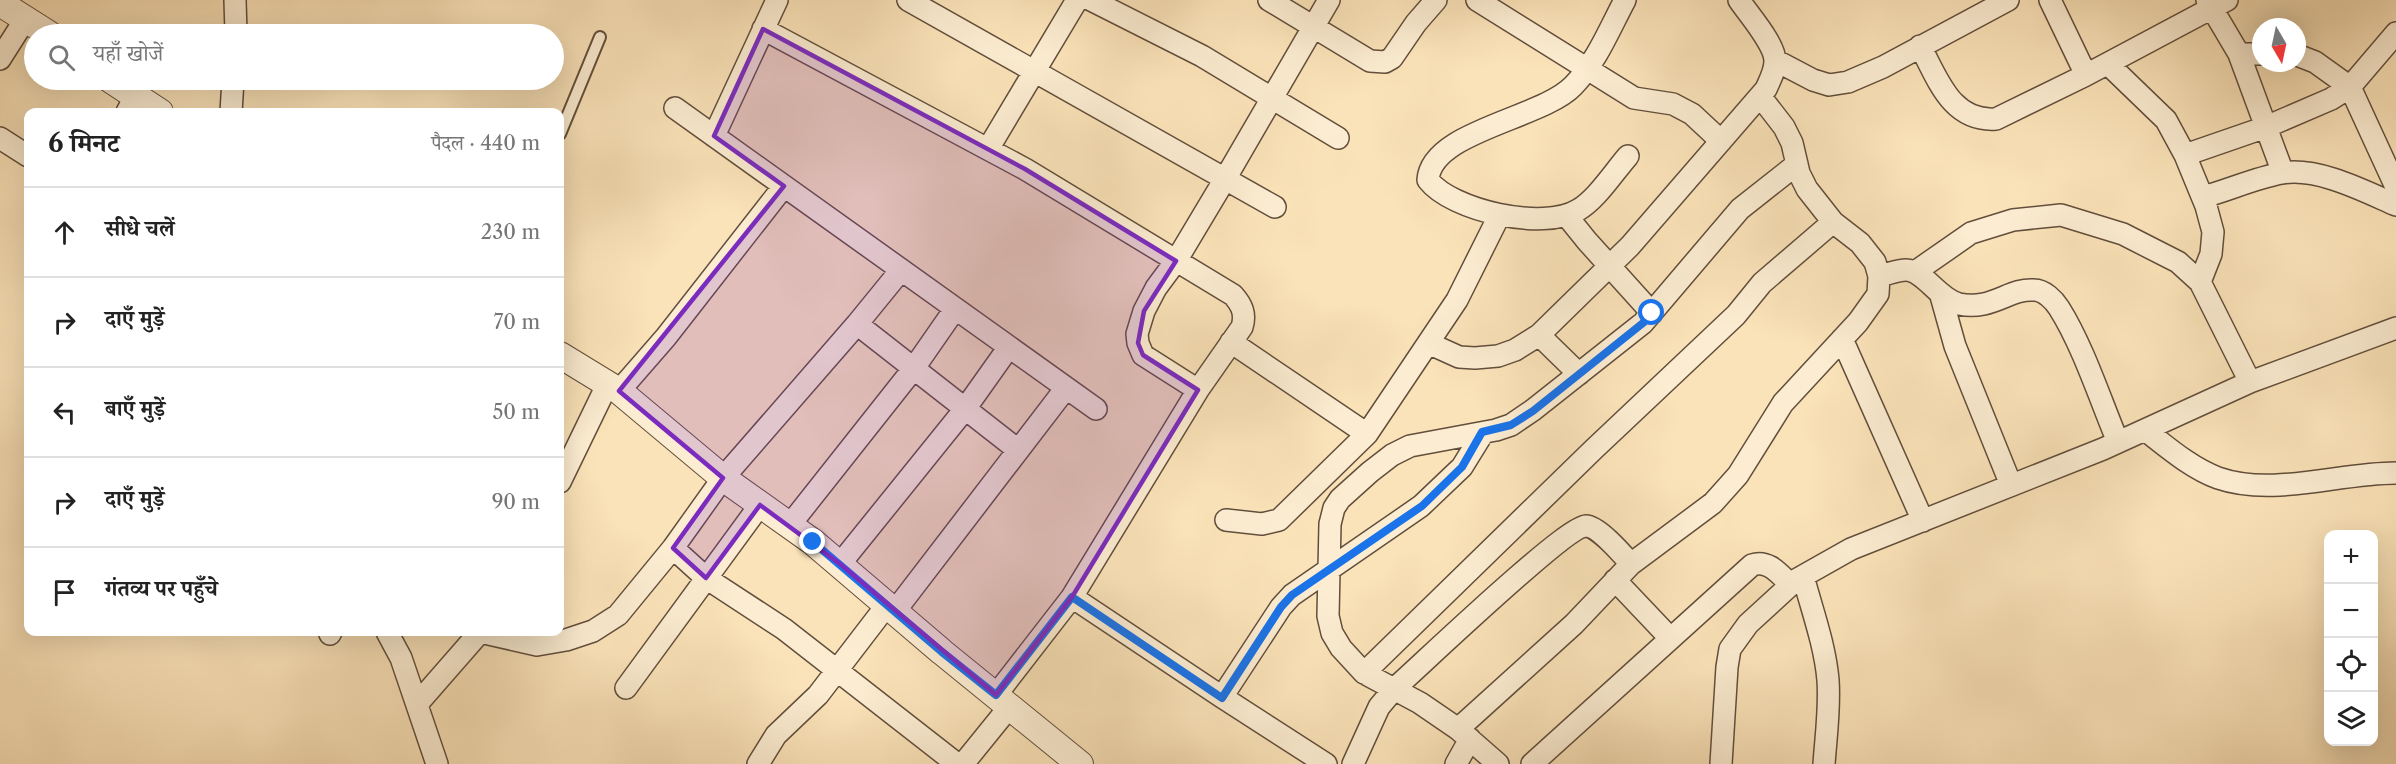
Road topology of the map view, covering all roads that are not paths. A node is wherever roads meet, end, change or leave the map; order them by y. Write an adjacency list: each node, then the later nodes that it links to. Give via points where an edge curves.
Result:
1 (235, 0): 18 (street)
2 (777, 0): 20 (street)
3 (908, 0): 31 (street)
4 (1077, 0): 31 (street)
5 (1091, 0): 37 (street, via 1202,56)
6 (1269, 0): 19 (street)
7 (1328, 0): 19 (street)
8 (1436, 0): 19 (street, via 1385,62 1370,61)
9 (1477, 0): 30 (street)
10 (1625, 0): 30 (street)
11 (1739, 0): 28 (street, via 1768,42)
12 (2008, 0): 23 (street)
13 (2050, 0): 32 (street)
14 (2215, 2): 24 (street); 29 (street)
15 (0, 3): 16 (street)
16 (27, 18): 17 (street); 27 (street)
17 (35, 24)
18 (236, 24)
19 (1312, 26): 37 (street)
20 (763, 29): 43 (street); 47 (street)
21 (2396, 33): 33 (street)
22 (600, 37): 41 (lane)
23 (1920, 46): 28 (street, via 1848,82 1829,85); 32 (street, via 1948,98 1966,114 1982,120 1996,119)
24 (2239, 54): 25 (street); 42 (street)
25 (2252, 54)
26 (2306, 58): 33 (street)
27 (0, 59)
28 (1775, 60): 36 (street, via 1771,78)
29 (2108, 64): 32 (street); 49 (street, via 2166,120)
30 (1587, 69): 46 (street, via 1634,98 1672,104 1692,114); 60 (street, via 1572,88 1554,100 1453,144 1434,161 1428,171 1434,188)
31 (1033, 72): 47 (street); 53 (street)
32 (2086, 75)
33 (2350, 87): 42 (street); 55 (street)
34 (119, 90): 38 (street)
35 (232, 90): 39 (street)
36 (1760, 96): 46 (street); 51 (street, via 1784,127)
37 (1270, 99): 45 (street); 53 (street)
38 (131, 105)
39 (231, 108)
40 (675, 108): 43 (street)
41 (564, 124)
42 (2266, 127): 49 (street); 52 (street)
43 (714, 136): 54 (street)
44 (0, 138): 48 (street)
45 (1338, 138)
46 (1721, 141): 63 (street)
47 (988, 149): 62 (street)
48 (24, 153)
49 (2185, 155): 56 (street)
50 (1628, 156): 59 (street, via 1588,202)
51 (1797, 164): 61 (street, via 1808,189); 70 (street, via 1740,209)
52 (2283, 173): 56 (street); 57 (street, via 2342,181)
53 (1225, 179): 58 (street); 62 (street)
54 (784, 186): 64 (street); 82 (street, via 666,337)
55 (2396, 187)
56 (2203, 197): 67 (street, via 2213,232 2211,254)
57 (2396, 205)
58 (1275, 207)
59 (1566, 215): 60 (street, via 1541,219); 63 (street)
60 (1498, 216): 76 (street, via 1456,300)
61 (1833, 222): 66 (street, via 1860,243); 114 (street, via 1762,283 1736,315)
62 (1176, 261): 75 (street, via 1233,296 1243,307 1242,327); 84 (street, via 1144,311 1138,344 1143,355)
63 (1610, 265): 70 (street); 73 (street)
64 (901, 270): 69 (street); 71 (street)
65 (1915, 272): 66 (street); 67 (street, via 1971,233 2013,220 2061,215 2124,234 2178,262); 68 (street)
66 (1880, 276): 74 (street, via 1878,294)
67 (2200, 282): 81 (street)
68 (1941, 296): 90 (street, via 1958,304 1978,305 2034,290 2045,293 2058,306 2072,332); 95 (street, via 1955,346)
69 (955, 309): 77 (street); 79 (street)
70 (1652, 313): 80 (street)
71 (857, 324): 79 (street); 94 (street)
72 (2396, 328): 81 (street)
73 (1539, 335): 76 (street, via 1515,350 1475,358 1459,357); 80 (street)
74 (1842, 339): 98 (street); 102 (street, via 1783,403 1738,475 1713,503)
75 (1232, 342): 84 (street); 89 (street)
76 (1428, 344): 89 (street)
77 (1009, 347): 83 (street); 85 (street)
78 (564, 357): 82 (street)
79 (914, 368): 85 (street); 99 (street)
80 (1579, 374): 88 (street, via 1511,425)
81 (2250, 382): 87 (street)
82 (613, 388): 93 (street); 94 (street)
83 (1066, 388): 86 (street); 91 (street)
84 (1198, 390): 107 (street)
85 (965, 409): 91 (street); 101 (street)
86 (1096, 410)
87 (2145, 430): 90 (street); 92 (street, via 2179,456 2217,477 2248,485 2279,486)
88 (1482, 432): 103 (street, via 1462,467 1422,506); 103 (street, via 1410,446 1370,472 1334,508)
89 (1367, 434): 97 (street, via 1279,520 1262,524)
90 (2118, 442): 95 (street)
91 (1018, 450): 108 (street)
92 (2396, 473)
93 (564, 475)
94 (723, 478): 96 (street); 100 (street)
95 (2011, 486): 98 (street)
96 (760, 505): 99 (street); 104 (street)
97 (1226, 520)
98 (1923, 521): 106 (street, via 1851,549)
99 (789, 526): 101 (street)
100 (673, 548): 104 (street); 111 (street, via 618,615 593,631 537,645)
101 (840, 564): 108 (street)
102 (1631, 564): 105 (street); 116 (street, via 1595,528 1575,529)
103 (1328, 570): 114 (street, via 1332,633); 117 (street, via 1299,589 1281,607)
104 (706, 578): 113 (street); 115 (street)
105 (1615, 580): 112 (street); 120 (street)
106 (1797, 581): 112 (street, via 1765,564 1752,565); 131 (street, via 1748,624 1730,649); 132 (street, via 1821,642 1828,678)
107 (1072, 597): 117 (street); 118 (street)
108 (891, 608): 113 (street); 118 (street)
109 (389, 636): 119 (street, via 402,658)
110 (476, 636): 119 (street)
111 (498, 636)
112 (1670, 638): 130 (street)
113 (838, 670): 122 (street, via 776,735); 123 (street)
114 (1364, 673): 116 (street)
115 (626, 688)
116 (1394, 689): 120 (street); 127 (street, via 1379,707)
117 (1222, 698): 126 (street)
118 (1003, 701): 124 (street); 125 (street)
119 (417, 703): 121 (street)
120 (1464, 734): 128 (street); 129 (street)
121 (437, 764)
122 (758, 764)
123 (957, 764)
124 (963, 764)
125 (1080, 764)
126 (1326, 764)
127 (1353, 764)
128 (1456, 764)
129 (1498, 764)
130 (1532, 764)
131 (1721, 764)
132 (1824, 764)

